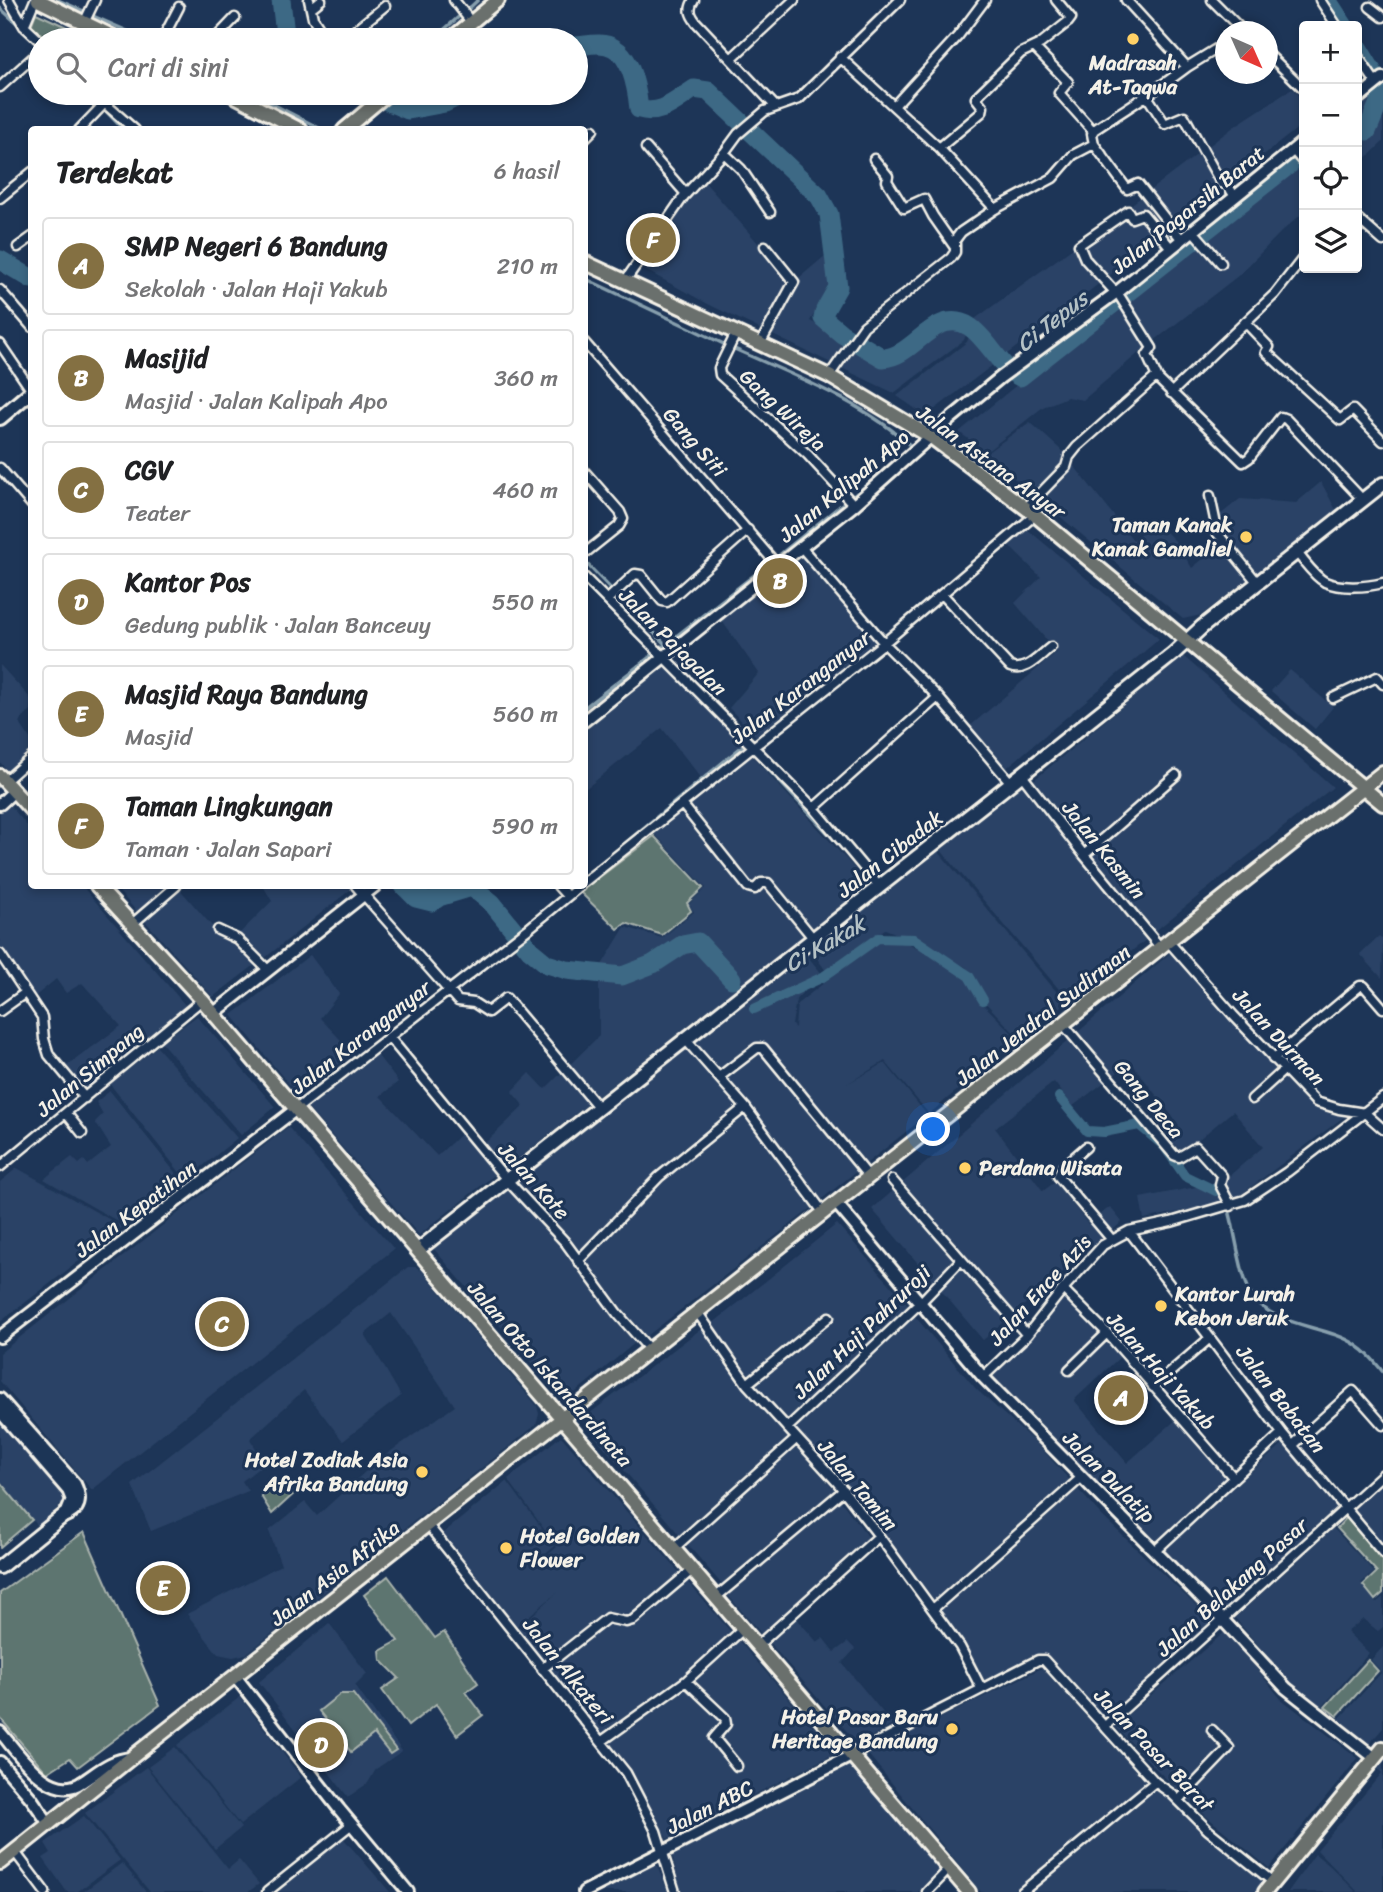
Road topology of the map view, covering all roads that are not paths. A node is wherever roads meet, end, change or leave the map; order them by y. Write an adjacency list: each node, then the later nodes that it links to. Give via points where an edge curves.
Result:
1 (9, 0): 25 (street)
2 (36, 0): 21 (main road); 25 (street)
3 (95, 0): 21 (street)
4 (321, 0): 14 (street)
5 (454, 0): 24 (street)
6 (498, 0): 24 (main road)
7 (694, 0): 35 (street, via 690,6 696,22)
8 (794, 0): 35 (street)
9 (900, 0): 36 (street)
10 (985, 0): 50 (street)
11 (1126, 0): 40 (street)
12 (1212, 0): 22 (street)
13 (1320, 0): 23 (street)
14 (310, 4): 29 (street)
15 (1064, 5): 33 (street, via 1071,18)
16 (385, 6): 30 (street)
17 (179, 7): 27 (street)
18 (1370, 7): 19 (street)
19 (1383, 17)
20 (235, 18): 28 (street)
21 (85, 21): 26 (main road)
22 (1233, 21)
23 (1335, 21)
24 (471, 22): 31 (main road)
25 (24, 26): 32 (street)
26 (98, 28)
27 (168, 28)
28 (225, 28)
29 (319, 28)
30 (358, 28)
31 (464, 28)
32 (28, 30)
33 (1034, 47): 56 (street, via 1068,82 1059,93); 60 (street, via 1021,53 979,94 976,98 982,113)
34 (1215, 50): 40 (street)
35 (732, 58): 49 (street)
36 (840, 58): 49 (street, via 799,99); 50 (street)
37 (1362, 61): 41 (street)
38 (28, 62): 43 (street)
39 (1278, 64): 42 (street)
40 (1187, 67): 45 (street)
41 (1380, 81): 44 (street)
42 (1299, 84)
43 (0, 87)
44 (1362, 95)
45 (1147, 96): 56 (street); 66 (street, via 1165,124 1184,116 1222,184)
46 (252, 105): 53 (main road)
47 (373, 105): 54 (main road)
48 (103, 106): 51 (street); 52 (street)
49 (775, 106): 61 (street, via 750,122)
50 (894, 106): 60 (street)
51 (83, 126)
52 (130, 126)
53 (293, 126)
54 (349, 126)
55 (593, 130): 57 (street)
56 (1093, 131): 58 (street)
57 (588, 135)
58 (1094, 144): 68 (street, via 1073,155 1053,178); 73 (street, via 1127,189 1138,184)
59 (646, 148): 65 (street)
60 (939, 148): 68 (street)
61 (724, 153): 65 (street); 69 (street, via 741,169)
62 (1298, 156): 66 (street, Jalan Pagarsih Barat)
63 (874, 159): 76 (street, via 904,208 924,199)
64 (28, 175): 67 (street)
65 (686, 194): 82 (street)
66 (1235, 197): 71 (street, Jalan Pagarsih Barat)
67 (0, 198)
68 (995, 209): 76 (street, via 961,232)
69 (770, 212)
70 (1362, 222): 74 (street)
71 (1197, 235): 73 (street, Jalan Pagarsih Barat); 79 (street)
72 (28, 240): 77 (street)
73 (1182, 240): 78 (street, Jalan Pagarsih Barat)
74 (1383, 241)
75 (765, 246): 89 (street, via 794,282)
76 (954, 246): 91 (street, via 951,258 864,326)
77 (18, 247)
78 (1171, 248): 84 (street, Jalan Pagarsih Barat); 84 (street, via 1143,214 1132,218 1127,211 1079,246)
79 (1221, 263)
80 (1299, 263): 86 (street)
81 (588, 264): 82 (main road, Jalan Astana Anyar)
82 (625, 281): 87 (main road, Jalan Astana Anyar)
83 (0, 290): 85 (street)
84 (1118, 295): 92 (street, via 1152,348 1147,355); 97 (street, Jalan Pagarsih Barat, via 1001,377)
85 (28, 322)
86 (1245, 322): 94 (street); 98 (street, via 1269,347 1266,352 1340,420 1353,410)
87 (736, 333): 89 (main road, Jalan Astana Anyar); 105 (street, Gang Wireja, via 720,375 800,447)
88 (0, 344): 93 (street)
89 (760, 344): 91 (main road, Jalan Astana Anyar)
90 (588, 348): 107 (street, Gang Siti)
91 (829, 376): 97 (main road, Jalan Astana Anyar)
92 (1157, 377): 94 (street); 106 (street, Jalan Karanganyar, via 1077,447)
93 (28, 385)
94 (1171, 393): 104 (street, via 1243,462 1275,423 1281,417 1286,419)
95 (28, 394): 96 (main road)
96 (0, 418)
97 (931, 438): 105 (street, Jalan Kalipah Apo); 106 (main road, Jalan Astana Anyar)
98 (1383, 441)
99 (0, 468): 103 (street)
100 (588, 476): 109 (street, via 623,519)
101 (1381, 491): 104 (main road, Jalan Cibadak)
102 (1210, 496): 113 (street, via 1218,534)
103 (28, 500)
104 (1363, 500): 110 (main road, Jalan Cibadak)
105 (854, 505): 108 (street, Jalan Kalipah Apo)
106 (1030, 512): 115 (street, Jalan Karanganyar); 117 (main road, Jalan Astana Anyar)
107 (748, 530): 111 (street, Gang Siti); 116 (street, via 667,601 635,574)
108 (801, 547): 111 (street, Jalan Kalipah Apo); 118 (street)
109 (588, 551)
110 (1297, 553): 113 (main road, Jalan Cibadak); 114 (street, via 1326,582)
111 (778, 566): 120 (street, Jalan Kalipah Apo)
112 (588, 581): 116 (street, Jalan Pajagalan)
113 (1257, 582): 117 (main road, Jalan Cibadak)
114 (1383, 583)
115 (942, 594): 118 (street, Jalan Karanganyar); 119 (street, via 1010,667 1024,667)
116 (607, 600): 120 (street, Jalan Pajagalan)
117 (1185, 642): 130 (main road, Jalan Cibadak); 131 (main road, Jalan Astana Anyar)
118 (884, 643): 122 (street, Jalan Kasmin); 125 (street, Jalan Karanganyar)
119 (1051, 647)
120 (663, 659): 124 (street, Jalan Kalipah Apo); 125 (street, Jalan Pajagalan)
121 (1383, 684): 123 (street, via 1377,677)
122 (938, 697): 130 (street, Jalan Kasmin); 137 (street)
123 (1333, 698)
124 (588, 718)
125 (753, 747): 134 (street, Jalan Karanganyar); 137 (street, Jalan Pajagalan)
126 (28, 760): 129 (street)
127 (1383, 772): 131 (main road, Jalan Jendral Sudirman)
128 (1176, 775): 138 (street)
129 (2, 778): 132 (main road)
130 (1016, 778): 138 (street, Jalan Kasmin); 140 (main road, Jalan Cibadak)
131 (1364, 787): 135 (main road, Jalan Astana Anyar); 152 (main road, Jalan Jendral Sudirman)
132 (14, 791): 133 (street); 136 (main road)
133 (0, 803)
134 (682, 804): 139 (street, Jalan Karanganyar); 151 (street, via 748,887 768,883)
135 (1383, 804)
136 (28, 807)
137 (814, 808): 140 (street, Jalan Pajagalan)
138 (1084, 855): 152 (street, Jalan Kasmin)
139 (588, 879)
140 (879, 886): 151 (main road, Jalan Cibadak)
141 (100, 889): 149 (main road, Jalan Otto Iskandardinata)
142 (173, 889): 149 (street)
143 (358, 889): 147 (street)
144 (371, 889): 147 (street)
145 (561, 889): 148 (street)
146 (576, 889): 148 (street, Jalan Karanganyar)
147 (363, 895): 154 (street); 155 (street)
148 (567, 896): 155 (street, Jalan Karanganyar)
149 (131, 925): 157 (main road, Jalan Otto Iskandardinata)
150 (218, 930): 154 (street, via 237,939)
151 (813, 938): 163 (main road, Jalan Cibadak)
152 (1164, 944): 161 (main road, Jalan Jendral Sudirman); 164 (street, Jalan Durman)
153 (0, 954): 156 (street)
154 (268, 970): 160 (street)
155 (449, 991): 162 (street, Jalan Karanganyar); 172 (street, via 457,1001 474,1003 488,1012 506,998)
156 (25, 993): 159 (street); 167 (street, via 42,1017 49,1055)
157 (202, 1000): 160 (main road, Jalan Otto Iskandardinata); 167 (street, Jalan Simpang)
158 (1383, 1007): 164 (street, via 1360,986)
159 (0, 1011)
160 (213, 1014): 170 (main road, Jalan Otto Iskandardinata)
161 (1063, 1024): 179 (main road, Jalan Jendral Sudirman); 183 (street, Gang Deca, via 1174,1155 1179,1157 1196,1147 1213,1165 1223,1177 1220,1185)
162 (389, 1037): 170 (street, Jalan Karanganyar); 180 (street, Jalan Kote)
163 (685, 1039): 166 (street); 172 (main road, Jalan Cibadak)
164 (1273, 1059): 165 (street, Jalan Durman)
165 (1284, 1070): 169 (street); 174 (street, Jalan Durman, via 1316,1102)
166 (719, 1077): 171 (street); 179 (street, via 763,1048)
167 (85, 1098): 173 (street, Jalan Simpang)
168 (1383, 1098): 174 (street, Jalan Ence Azis)
169 (1252, 1099)
170 (291, 1105): 187 (main road, Jalan Otto Iskandardinata); 194 (street, Jalan Kepatihan); 197 (street, Jalan Kepatihan)
171 (745, 1107): 184 (street); 189 (street, via 659,1177)
172 (599, 1108): 180 (main road, Jalan Cibadak)
173 (66, 1112): 176 (street); 178 (street, Jalan Simpang)
174 (1365, 1113): 175 (street); 183 (street, Jalan Ence Azis, via 1258,1192)
175 (1383, 1129)
176 (82, 1133)
177 (1086, 1147): 186 (street, via 1058,1176)
178 (0, 1167)
179 (869, 1177): 182 (main road, Jalan Jendral Sudirman)
180 (507, 1180): 187 (main road, Jalan Cibadak); 189 (street, Jalan Kote)
181 (892, 1180): 188 (street)
182 (836, 1203): 184 (main road, Jalan Jendral Sudirman); 191 (street, Jalan Dulatip)
183 (1231, 1206): 185 (street, Jalan Ence Azis)
184 (823, 1212): 192 (main road, Jalan Jendral Sudirman)
185 (1129, 1231): 186 (street, Jalan Ence Azis); 198 (street, Jalan Babatan)
186 (1112, 1240): 190 (street, Jalan Ence Azis, via 1096,1250)
187 (418, 1250): 206 (main road, Jalan Otto Iskandardinata)
188 (961, 1260): 191 (street, Jalan Haji Pahruroji); 196 (street)
189 (578, 1261): 199 (street, Jalan Kote)
190 (1063, 1289): 195 (street, Jalan Haji Yakub); 196 (street, Jalan Ence Azis)
191 (920, 1303): 201 (street, Jalan Dulatip); 208 (street, Jalan Haji Pahruroji)
192 (698, 1313): 199 (main road, Jalan Jendral Sudirman); 202 (street, Jalan Tamim)
193 (829, 1317): 202 (street)
194 (0, 1330)
195 (1107, 1334): 200 (street); 203 (street, Jalan Haji Yakub)
196 (1027, 1335): 201 (street, Jalan Ence Azis)
197 (0, 1337)
198 (1210, 1338): 203 (street); 209 (street, Jalan Babatan)
199 (650, 1350): 206 (main road, Jalan Jendral Sudirman)
200 (1069, 1370)
201 (983, 1377): 214 (street, Jalan Dulatip)
202 (747, 1384): 208 (street, Jalan Tamim)
203 (1153, 1387): 215 (street, Jalan Haji Yakub)
204 (0, 1399): 210 (street)
205 (0, 1410): 210 (main road)
206 (563, 1418): 219 (main road, Jalan Asia Afrika); 221 (main road, Jalan Otto Iskandardinata)
207 (1383, 1425): 212 (street, via 1353,1391)
208 (787, 1428): 211 (street, Jalan Tamim)
209 (1282, 1433): 212 (street, Jalan Babatan); 215 (street)
210 (25, 1434): 218 (main road, via 69,1490 72,1505); 218 (street, via 75,1484 80,1495 77,1509)
211 (796, 1439): 216 (street, Jalan Tamim); 221 (street)
212 (1293, 1445): 217 (street, Jalan Babatan)
213 (1383, 1474): 217 (street, Jalan Belakang Pasar)
214 (1082, 1477): 222 (street, Jalan Dulatip); 227 (street)
215 (1233, 1478): 222 (street)
216 (844, 1490): 220 (street, Jalan Tamim); 226 (street)
217 (1347, 1507): 223 (street, Jalan Babatan); 228 (street, Jalan Belakang Pasar)
218 (61, 1517): 224 (main road)
219 (427, 1524): 231 (street, Jalan Alkateri); 232 (main road, Jalan Asia Afrika)
220 (879, 1536): 227 (street, Jalan Tamim); 230 (street)
221 (673, 1549): 225 (main road, Jalan Otto Iskandardinata)
222 (1155, 1551): 228 (street, Jalan Dulatip)
223 (1383, 1553)
224 (0, 1567)
225 (692, 1570): 226 (main road, Jalan Otto Iskandardinata); 231 (street, via 633,1619 607,1618)
226 (715, 1598): 229 (main road, Jalan Otto Iskandardinata)
227 (933, 1609): 234 (street, Jalan Tamim)
228 (1222, 1619): 235 (street, Jalan Belakang Pasar); 239 (street, Jalan Dulatip, via 1286,1688)
229 (743, 1629): 230 (main road, Jalan Otto Iskandardinata); 233 (street)
230 (757, 1646): 240 (main road, Jalan Otto Iskandardinata)
231 (542, 1669): 238 (street, Jalan Alkateri)
232 (235, 1676): 241 (main road, Jalan Asia Afrika); 247 (street)
233 (686, 1681): 238 (street); 243 (street, via 725,1717 726,1724 714,1738)
234 (981, 1688): 235 (street, Jalan Pasar Barat, via 1044,1660); 240 (street)
235 (1104, 1727): 244 (street, Jalan Pasar Barat)
236 (1212, 1730): 245 (street, via 1229,1748)
237 (0, 1732): 241 (street, Jalan Asia Afrika, via 42,1779 60,1787 78,1785 109,1763)
238 (602, 1741): 249 (street, Jalan Alkateri, via 643,1803)
239 (1379, 1753): 252 (main road)
240 (853, 1755): 249 (street, Jalan ABC); 251 (main road, Jalan Otto Iskandardinata)
241 (131, 1758): 246 (main road, Jalan Asia Afrika)
242 (0, 1762): 246 (street)
243 (737, 1766)
244 (1155, 1782): 245 (street, Jalan Pasar Barat); 260 (street)
245 (1179, 1800): 252 (street, Jalan Pasar Barat)
246 (49, 1824): 248 (main road, Jalan Asia Afrika)
247 (352, 1824): 254 (street); 255 (street)
248 (15, 1852): 250 (main road, Jalan Asia Afrika); 253 (street)
249 (663, 1852): 256 (street, Jalan ABC); 257 (street, Jalan Alkateri)
250 (0, 1863)
251 (950, 1868): 258 (street); 259 (main road, Jalan Otto Iskandardinata)
252 (1269, 1887)
253 (46, 1892)
254 (267, 1892)
255 (408, 1892)
256 (584, 1892)
257 (675, 1892)
258 (927, 1892)
259 (970, 1892)
260 (1022, 1892)

